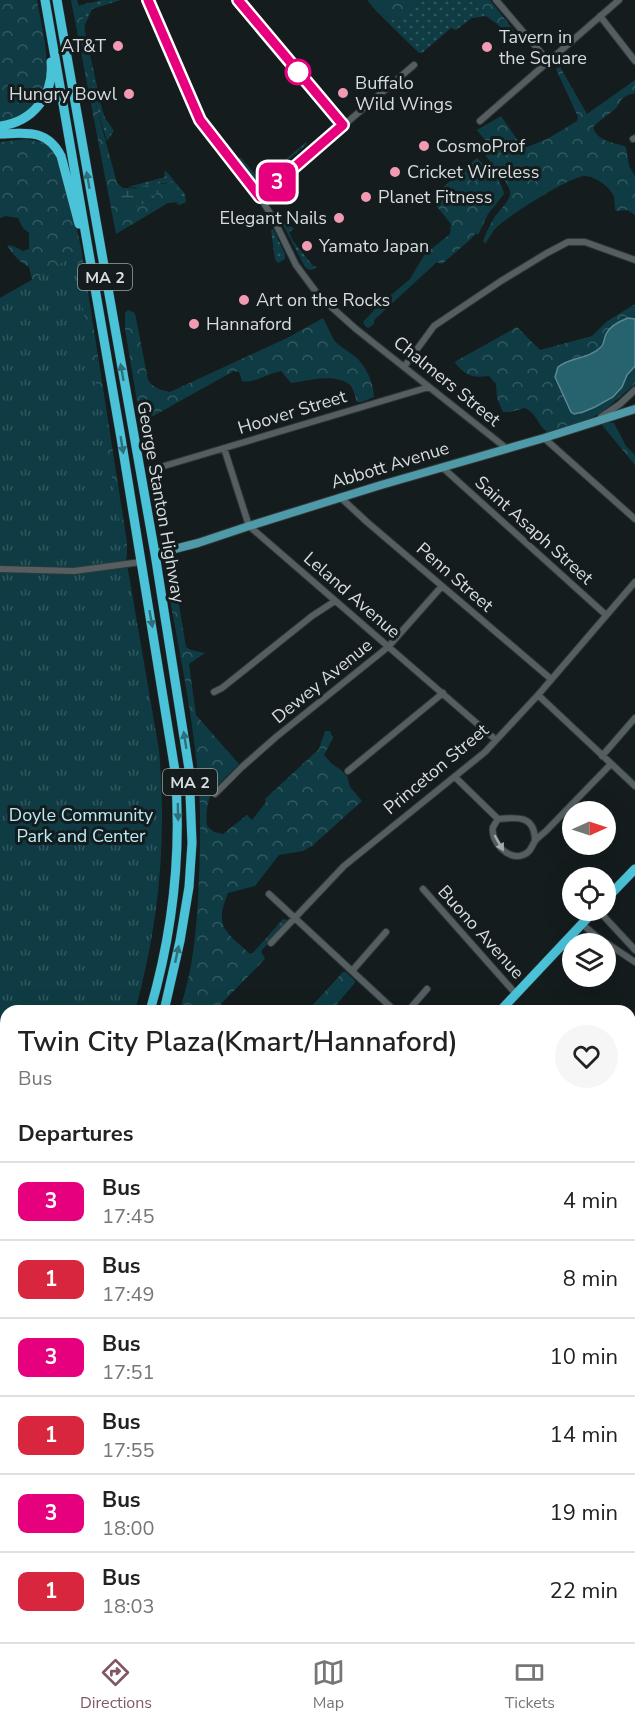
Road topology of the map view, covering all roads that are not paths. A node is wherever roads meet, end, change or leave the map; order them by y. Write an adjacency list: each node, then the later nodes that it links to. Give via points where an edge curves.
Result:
1 (45, 0): 6 (highway, George Stanton Highway / MA 2)
2 (57, 0): 30 (highway, George Stanton Highway / MA 2, one-way to 2)
3 (148, 0): 14 (street, Chalmers Street, via 200,120)
4 (496, 0): 9 (street)
5 (619, 0): 7 (street)
6 (48, 15): 12 (highway, via 52,68 46,94 28,116); 16 (highway, George Stanton Highway / MA 2)
7 (600, 16): 8 (street); 9 (street)
8 (635, 61)
9 (549, 62): 11 (street)
10 (414, 65): 14 (street)
11 (480, 121)
12 (0, 126)
13 (0, 134): 16 (highway, via 38,135 56,146)
14 (260, 197): 17 (street, Chalmers Street, via 296,264 319,296)
15 (635, 261): 17 (street, via 585,242 568,242 434,326)
16 (94, 281): 31 (highway, George Stanton Highway / MA 2, one-way to 31)
17 (405, 367): 18 (street, Chalmers Street)
18 (429, 387): 23 (street, Hoover Street); 24 (street, Chalmers Street)
19 (635, 390): 21 (street)
20 (635, 408): 21 (main road, Abbott Avenue)
21 (598, 419): 22 (main road, Abbott Avenue)
22 (544, 438): 24 (main road, Abbott Avenue); 28 (street)
23 (224, 448): 25 (street, Hoover Street); 29 (street)
24 (506, 448): 26 (main road, Abbott Avenue)
25 (164, 466)
26 (442, 467): 27 (main road, Abbott Avenue); 36 (street, Saint Asaph Street)
27 (340, 497): 29 (main road, Abbott Avenue); 34 (street, Penn Street)
28 (635, 519)
29 (249, 526): 30 (main road, Abbott Avenue); 35 (street, Leland Avenue)
30 (155, 554): 68 (highway, George Stanton Highway / MA 2, one-way to 30, via 186,912 192,843 187,751)
31 (141, 562): 32 (street, via 74,571); 67 (highway, George Stanton Highway / MA 2, one-way to 67, via 172,745 178,822 174,895)
32 (0, 569)
33 (635, 582): 36 (street, Princeton Street)
34 (442, 586): 37 (street, Dewey Avenue); 38 (street, Penn Street)
35 (335, 601): 37 (street, Leland Avenue); 39 (street)
36 (606, 615): 38 (street, Princeton Street)
37 (388, 646): 40 (street, Leland Avenue); 49 (street, Dewey Avenue, via 276,737)
38 (551, 679): 41 (street, Princeton Street)
39 (214, 692)
40 (443, 693): 43 (street, Leland Avenue); 46 (street)
41 (538, 695): 43 (street, Princeton Street); 44 (street)
42 (635, 718): 44 (street)
43 (496, 740): 47 (street, Princeton Street)
44 (602, 756): 45 (street)
45 (611, 764): 48 (street); 51 (street)
46 (348, 771)
47 (455, 777): 50 (street); 56 (street, Princeton Street, via 349,861)
48 (635, 786)
49 (215, 794)
50 (498, 819): 51 (street, via 525,820 534,828); 51 (street, one-way to 51, via 493,829 506,854 524,855)
51 (536, 840)
52 (635, 868): 53 (highway)
53 (616, 888)
54 (423, 889): 66 (street, Buono Avenue)
55 (269, 894): 56 (street)
56 (296, 917): 61 (street, Princeton Street); 64 (street)
57 (585, 921): 59 (highway)
58 (607, 921): 62 (street)
59 (582, 924): 63 (street); 66 (highway)
60 (386, 932): 64 (street)
61 (271, 943)
62 (635, 950)
63 (635, 962)
64 (352, 971): 69 (street)
65 (427, 989): 70 (street)
66 (516, 994): 71 (highway)
67 (152, 1005)
68 (165, 1005)
69 (389, 1005)
70 (413, 1005)
71 (506, 1005)

